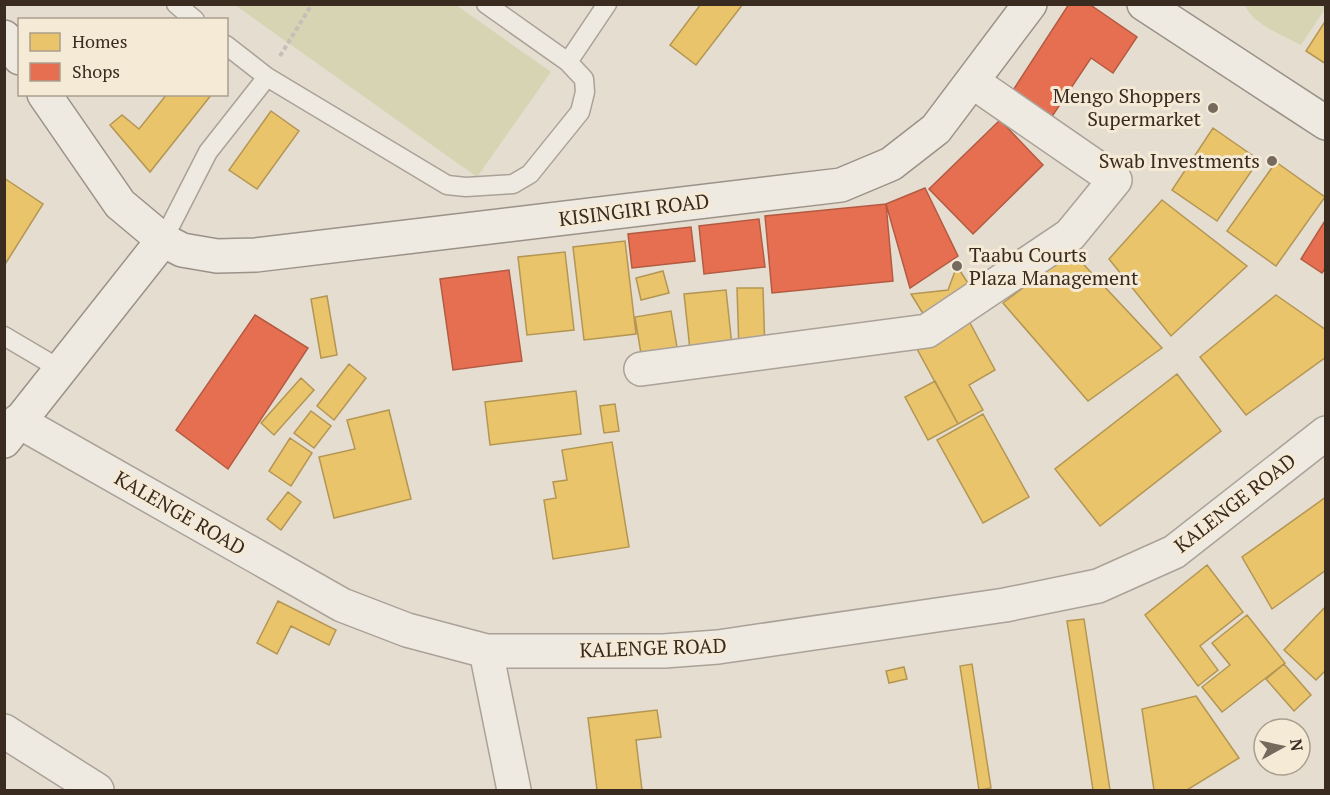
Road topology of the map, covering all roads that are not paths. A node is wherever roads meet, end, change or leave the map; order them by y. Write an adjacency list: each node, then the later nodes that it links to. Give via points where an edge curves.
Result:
1 (176, 4): 7 (lane)
2 (486, 4): 11 (lane)
3 (607, 4): 11 (lane)
4 (1030, 4): 13 (street, KISINGIRI ROAD)
5 (1144, 4): 6 (street)
6 (1178, 14): 15 (street)
7 (193, 18)
8 (4, 37): 10 (street)
9 (228, 47): 12 (lane)
10 (18, 55)
11 (568, 62): 12 (lane, via 584,79 580,112 530,174 513,184 466,187 447,185)
12 (267, 77): 16 (lane, via 208,153)
13 (973, 82): 16 (street, KISINGIRI ROAD, via 936,129 891,165 841,185 256,255 217,256 182,250); 19 (street, via 1115,180 1070,235 927,332)
14 (45, 96): 16 (street, KISINGIRI ROAD, via 120,204)
15 (1326, 123)
16 (163, 240): 18 (street)
17 (4, 336): 18 (lane)
18 (60, 369): 20 (street)
19 (641, 369)
20 (11, 431): 22 (street, KALENGE ROAD, via 342,605 407,630)
21 (1326, 433): 22 (street, KALENGE ROAD, via 1174,552 1098,586 1005,605 718,647 664,651)
22 (486, 651): 25 (street)
23 (4, 730): 24 (street)
24 (96, 790)
25 (514, 790)

